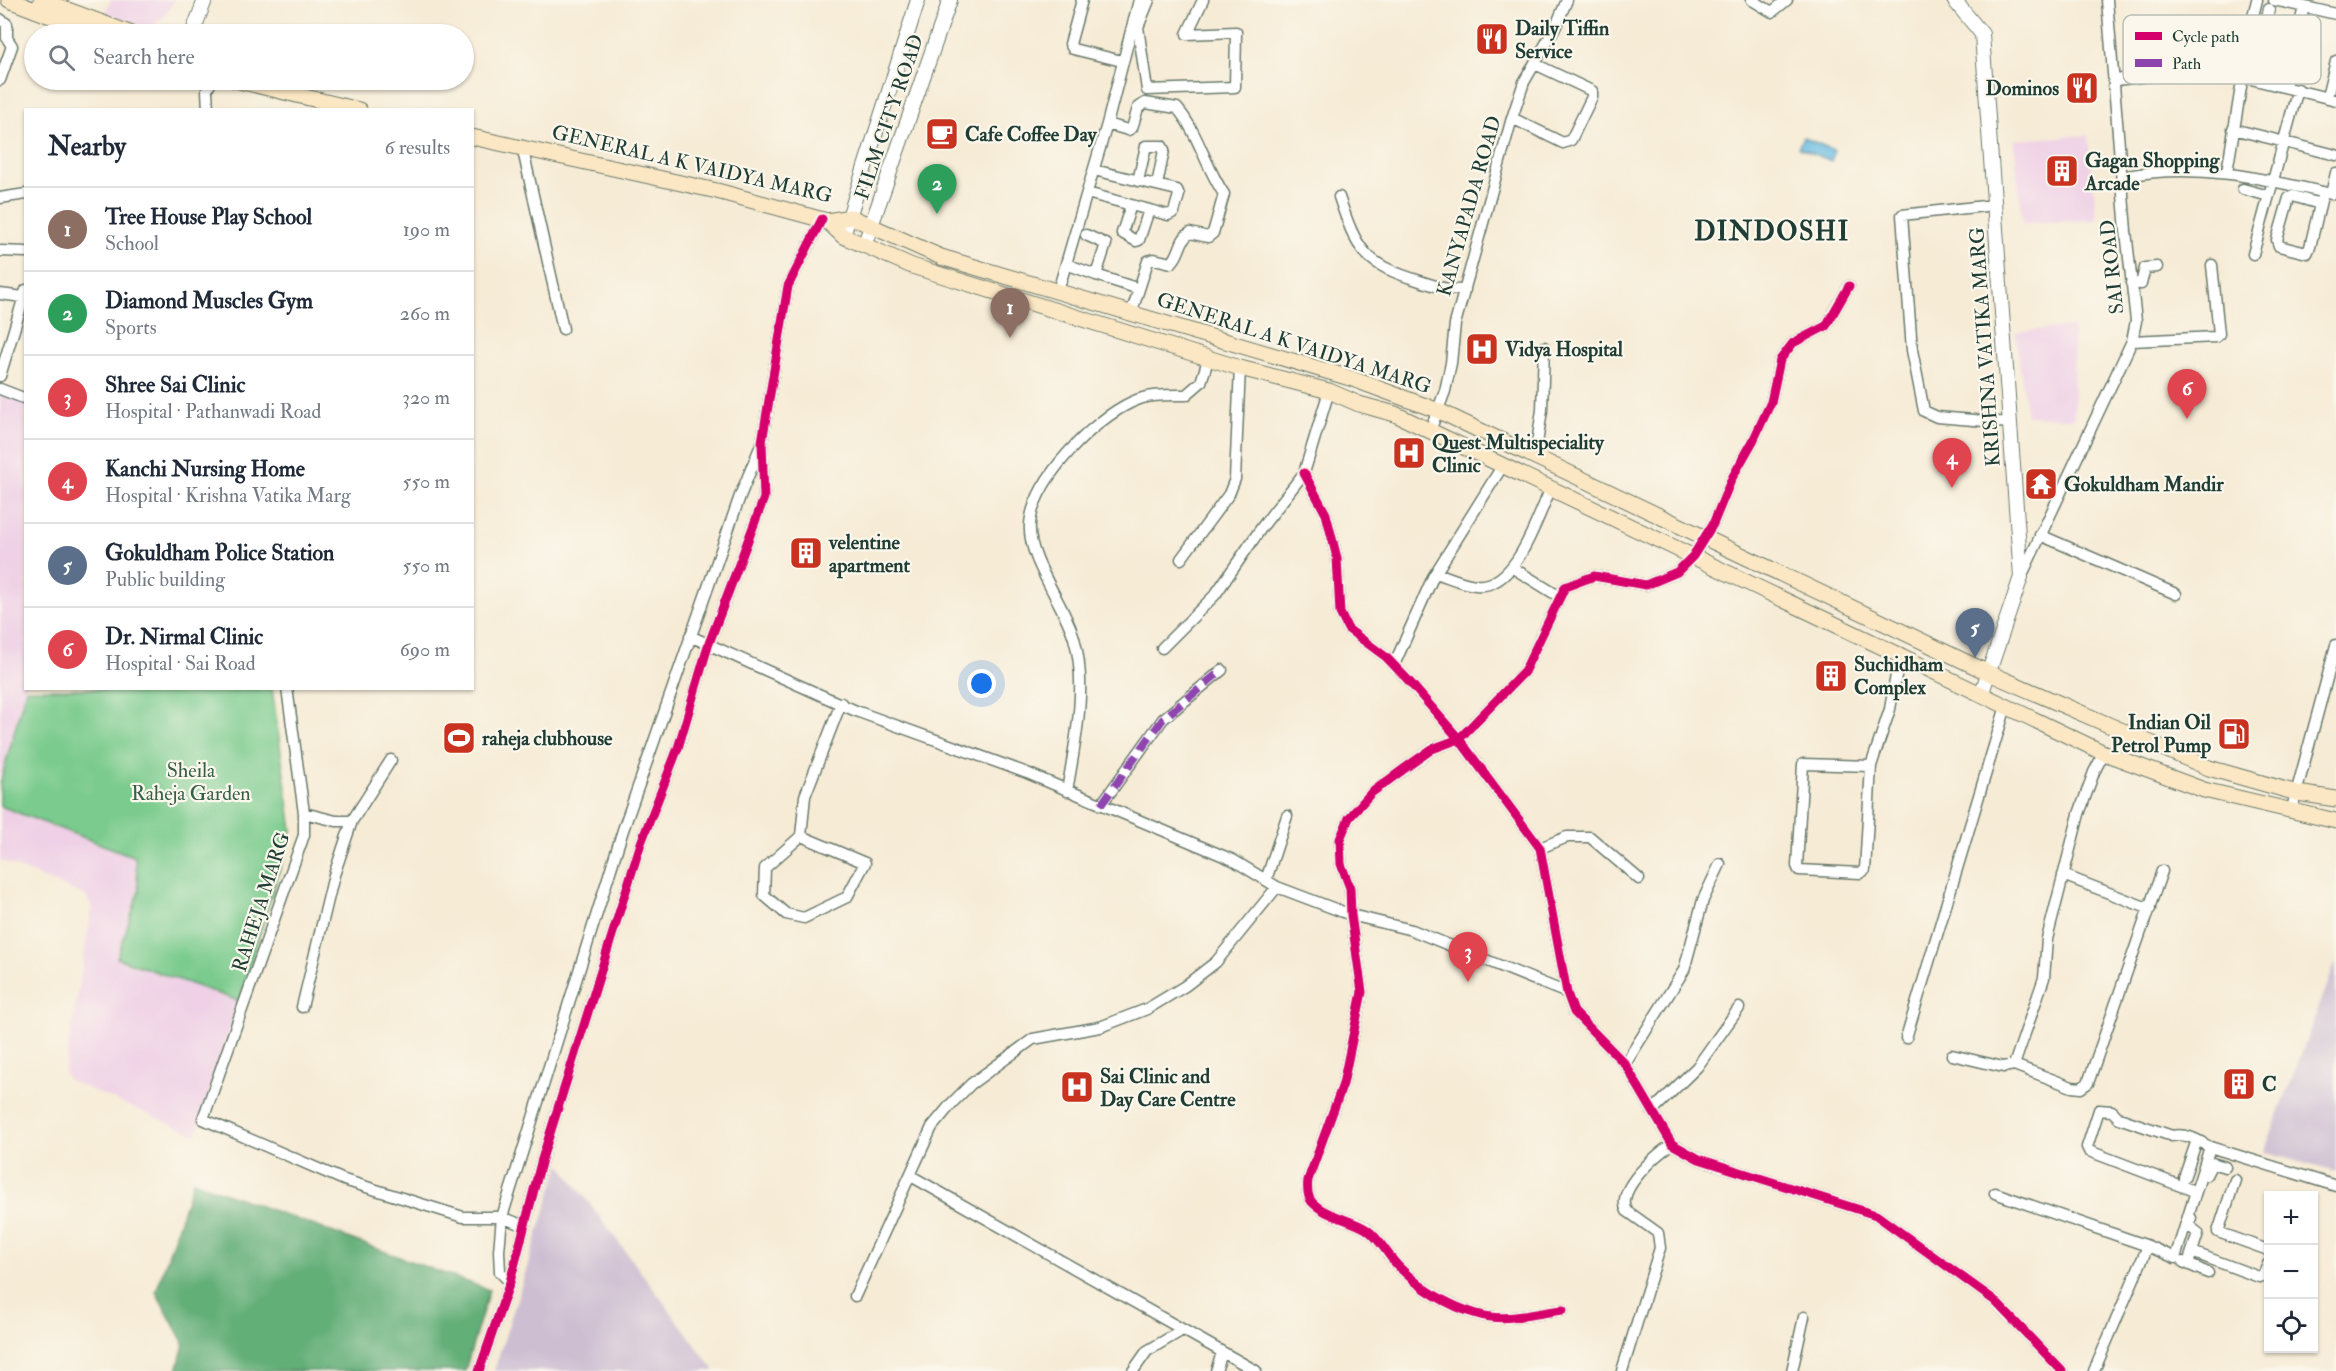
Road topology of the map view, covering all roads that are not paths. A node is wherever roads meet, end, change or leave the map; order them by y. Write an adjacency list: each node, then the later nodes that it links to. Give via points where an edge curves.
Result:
1 (9, 0): 22 (main road)
2 (41, 0): 23 (main road)
3 (205, 0): 24 (street)
4 (918, 0): 65 (street, FILM CITY ROAD)
5 (950, 0): 67 (street, FILM CITY ROAD)
6 (1082, 0): 25 (street, via 1070,44 1073,49)
7 (1139, 0): 25 (street)
8 (1149, 0): 9 (street, via 1138,27 1147,90 1235,87 1236,32 1187,34)
9 (1203, 0)
10 (1567, 0): 27 (street, KANYAPADA ROAD)
11 (1752, 0): 12 (street, via 1772,12)
12 (1787, 0)
13 (1954, 0): 63 (street, KRISHNA VATIKA MARG, via 1982,34)
14 (2107, 0): 30 (street, SAI ROAD)
15 (2257, 0): 19 (street)
16 (2272, 4): 17 (street)
17 (2304, 7): 18 (street); 20 (street)
18 (2336, 14)
19 (2255, 15)
20 (2302, 15)
21 (0, 19): 29 (street, via 7,24 7,38 12,46)
22 (71, 24)
23 (105, 24)
24 (196, 24)
25 (1122, 61): 41 (street)
26 (2336, 61): 37 (street)
27 (1535, 64): 40 (street, KANYAPADA ROAD, via 1524,82); 40 (street, via 1592,90 1592,97 1571,140 1563,143)
28 (2123, 79): 30 (street)
29 (0, 80)
30 (2115, 80): 50 (street, SAI ROAD)
31 (2243, 84): 42 (street)
32 (2278, 84): 33 (street)
33 (2285, 86): 34 (street)
34 (2298, 89): 37 (street); 44 (street)
35 (207, 90): 38 (street)
36 (276, 90): 39 (main road)
37 (2331, 99)
38 (208, 108)
39 (351, 108)
40 (1512, 118): 81 (street, KANYAPADA ROAD)
41 (1107, 124): 47 (street); 80 (street, via 1132,128 1138,108 1144,103 1177,108 1224,194 1214,233 1208,237 1190,232 1185,235 1171,263 1148,261)
42 (2233, 129): 44 (street); 48 (street)
43 (474, 139): 45 (main road, GENERAL A K VAIDYA MARG)
44 (2284, 142): 46 (street); 52 (street)
45 (522, 146): 66 (main road, GENERAL A K VAIDYA MARG); 86 (street)
46 (2336, 155)
47 (1094, 170): 51 (street); 55 (street)
48 (2227, 172): 50 (street); 52 (street)
49 (2336, 173): 57 (street)
50 (2122, 177): 79 (street, SAI ROAD)
51 (1138, 181): 53 (street); 53 (street, via 1146,146 1162,147)
52 (2273, 181): 57 (street); 59 (street)
53 (1157, 185): 64 (street, via 1177,190 1174,212 1168,215)
54 (2242, 189): 59 (street)
55 (1087, 193): 62 (street); 74 (street)
56 (24, 194): 60 (street)
57 (2330, 194): 61 (street)
58 (1339, 196): 81 (street, via 1359,247 1377,265 1448,291)
59 (2269, 196): 73 (street)
60 (0, 198)
61 (2320, 204): 61 (street, via 2289,198 2277,240 2279,246 2307,253)
62 (1131, 205): 64 (street); 64 (street, via 1122,233 1136,241)
63 (1994, 205): 96 (street, KRISHNA VATIKA MARG); 96 (street, via 1902,215 1912,350 1924,411 1937,417)
64 (1149, 210)
65 (851, 217): 66 (main road, GENERAL A K VAIDYA MARG); 67 (main road, GENERAL A K VAIDYA MARG); 69 (street, FILM CITY ROAD)
66 (824, 220): 69 (main road, GENERAL A K VAIDYA MARG); 98 (street, via 788,286)
67 (873, 225): 70 (street, FILM CITY ROAD); 82 (main road, GENERAL A K VAIDYA MARG, via 940,256)
68 (1086, 235): 77 (street, via 1106,244)
69 (843, 236): 70 (main road, GENERAL A K VAIDYA MARG)
70 (864, 246): 89 (main road, GENERAL A K VAIDYA MARG, via 912,266)
71 (0, 251): 72 (street)
72 (24, 252)
73 (2253, 254)
74 (1066, 264): 77 (street); 82 (street)
75 (2212, 265): 87 (street, via 2219,317 2216,337)
76 (2157, 267): 79 (street, via 2145,268)
77 (1096, 275): 80 (street)
78 (1849, 286): 104 (street, via 1826,326 1793,343 1780,360 1771,402)
79 (2139, 287): 87 (street, SAI ROAD)
80 (1139, 289): 85 (street)
81 (1465, 290): 95 (street, KANYAPADA ROAD)
82 (1058, 291): 85 (main road, GENERAL A K VAIDYA MARG)
83 (0, 294): 84 (street)
84 (24, 294): 91 (street)
85 (1131, 314): 95 (main road, GENERAL A K VAIDYA MARG, via 1350,378)
86 (562, 329)
87 (2132, 341): 103 (street, SAI ROAD)
88 (1544, 347): 99 (street, via 1542,410)
89 (1209, 357): 90 (main road, GENERAL A K VAIDYA MARG); 128 (street, via 1201,382 1186,395 1134,401 1094,425 1044,485 1030,523 1033,548 1075,639 1080,684)
90 (1240, 368): 93 (main road, GENERAL A K VAIDYA MARG); 106 (street, via 1235,479 1229,494)
91 (0, 376)
92 (0, 388): 94 (street)
93 (1329, 391): 97 (main road, GENERAL A K VAIDYA MARG); 101 (street)
94 (24, 398)
95 (1439, 411): 97 (street, KANYAPADA ROAD); 99 (main road, GENERAL A K VAIDYA MARG)
96 (2010, 423): 109 (street, KRISHNA VATIKA MARG)
97 (1430, 431): 100 (main road, GENERAL A K VAIDYA MARG)
98 (762, 442): 112 (street); 114 (street, via 764,498)
99 (1535, 457): 104 (main road, GENERAL A K VAIDYA MARG)
100 (1503, 465): 102 (main road, GENERAL A K VAIDYA MARG); 108 (street)
101 (1304, 473): 115 (street, via 1215,595); 117 (street, via 1326,514 1336,558 1340,613 1348,629)
102 (1551, 488): 105 (main road, GENERAL A K VAIDYA MARG); 107 (street)
103 (2040, 535): 109 (street, SAI ROAD); 110 (street)
104 (1706, 536): 105 (street); 119 (main road, GENERAL A K VAIDYA MARG)
105 (1693, 556): 111 (street, via 1677,572 1646,585 1594,576 1565,587); 116 (main road, GENERAL A K VAIDYA MARG)
106 (1181, 559)
107 (1513, 568): 108 (street, via 1488,585); 111 (street)
108 (1436, 573): 117 (street)
109 (2021, 577): 119 (street, KRISHNA VATIKA MARG)
110 (2176, 594)
111 (1560, 597): 124 (street, via 1524,672)
112 (690, 636): 114 (street); 165 (street, via 623,830)
113 (2336, 645): 129 (street)
114 (708, 646): 122 (street); 166 (street, via 678,748 634,866)
115 (1162, 648)
116 (1900, 653): 121 (main road, GENERAL A K VAIDYA MARG); 127 (street, via 1890,709)
117 (1394, 665): 124 (street)
118 (1222, 670): 131 (street, via 1163,719)
119 (1989, 673): 121 (street, KRISHNA VATIKA MARG); 129 (main road, GENERAL A K VAIDYA MARG, via 2209,768)
120 (287, 690): 133 (street, RAHEJA MARG)
121 (1981, 695): 123 (main road, GENERAL A K VAIDYA MARG)
122 (841, 704): 128 (street, via 1027,772); 137 (street, via 805,795)
123 (2006, 706): 125 (main road, GENERAL A K VAIDYA MARG); 150 (street)
124 (1459, 739): 138 (street); 146 (street, via 1432,749 1408,766 1371,793 1349,818 1340,839)
125 (2104, 753): 132 (main road, GENERAL A K VAIDYA MARG, via 2204,790); 141 (street, via 2083,803)
126 (391, 760): 135 (street)
127 (1871, 766): 127 (street, via 1865,870 1799,870 1803,764)
128 (1067, 791): 131 (street)
129 (2297, 793): 130 (main road, GENERAL A K VAIDYA MARG); 132 (street)
130 (2336, 800)
131 (1101, 805): 143 (street, via 1233,860)
132 (2291, 812): 136 (main road, GENERAL A K VAIDYA MARG)
133 (304, 813): 135 (street); 165 (street, RAHEJA MARG, via 304,835 203,1119 344,1180 463,1217)
134 (1287, 816): 143 (street)
135 (352, 821): 148 (street, via 334,875)
136 (2336, 821)
137 (801, 836): 137 (street, via 865,863 847,897 804,918 786,914 764,895 765,868)
138 (1540, 848): 142 (street, via 1567,837 1590,837); 147 (street)
139 (1720, 864): 152 (street, via 1702,900 1684,970)
140 (2162, 871): 145 (street)
141 (2063, 875): 145 (street); 153 (street, via 2047,939 2044,978)
142 (1639, 879)
143 (1266, 880): 144 (street)
144 (1277, 887): 146 (street); 159 (street, via 1216,962 1185,986 1147,1009 1100,1027 1033,1039 979,1079 932,1127)
145 (2150, 909): 153 (street, via 2088,1083 2081,1088 2072,1087)
146 (1351, 915): 147 (street, via 1412,930); 176 (street, via 1362,992 1343,1084 1306,1191 1322,1209 1366,1229 1398,1266 1446,1302 1478,1315 1512,1319)
147 (1566, 993): 152 (street, via 1574,1012)
148 (302, 1007)
149 (1739, 1008): 154 (street, via 1697,1067)
150 (1906, 1038)
151 (1952, 1055): 153 (street, via 2003,1067)
152 (1625, 1064): 154 (street)
153 (2014, 1065)
154 (1652, 1111): 156 (street)
155 (2197, 1140): 157 (street); 160 (street); 163 (street, via 2119,1118 2117,1113 2104,1108 2099,1110 2087,1147)
156 (1672, 1144): 184 (street, via 1644,1166 1625,1199 1627,1212 1658,1233 1660,1248); 186 (street, via 1699,1159 1876,1215 1995,1300)
157 (2210, 1147): 162 (street); 163 (street)
158 (2225, 1167): 169 (street, via 2212,1163 2209,1166 2188,1225 2198,1233)
159 (911, 1176): 175 (street); 178 (street)
160 (2184, 1179)
161 (2235, 1180): 168 (street, via 2218,1232)
162 (2336, 1186)
163 (2194, 1191): 170 (street)
164 (1995, 1193): 167 (street)
165 (502, 1217): 166 (street); 174 (street, via 500,1272)
166 (524, 1226): 174 (street)
167 (2148, 1246): 170 (street); 187 (street)
168 (2264, 1249)
169 (2192, 1252): 171 (street); 173 (street)
170 (2175, 1258): 171 (street)
171 (2188, 1264): 172 (street)
172 (2208, 1273)
173 (2264, 1276)
174 (510, 1281): 180 (street)
175 (855, 1296)
176 (1563, 1310)
177 (1804, 1317): 185 (street)
178 (1181, 1330): 179 (street); 181 (street, via 1147,1351)
179 (1222, 1353): 182 (street); 183 (street)
180 (479, 1371)
181 (1133, 1371)
182 (1216, 1371)
183 (1256, 1371)
184 (1622, 1371)
185 (1792, 1371)
186 (2061, 1371)
187 (2094, 1371)

